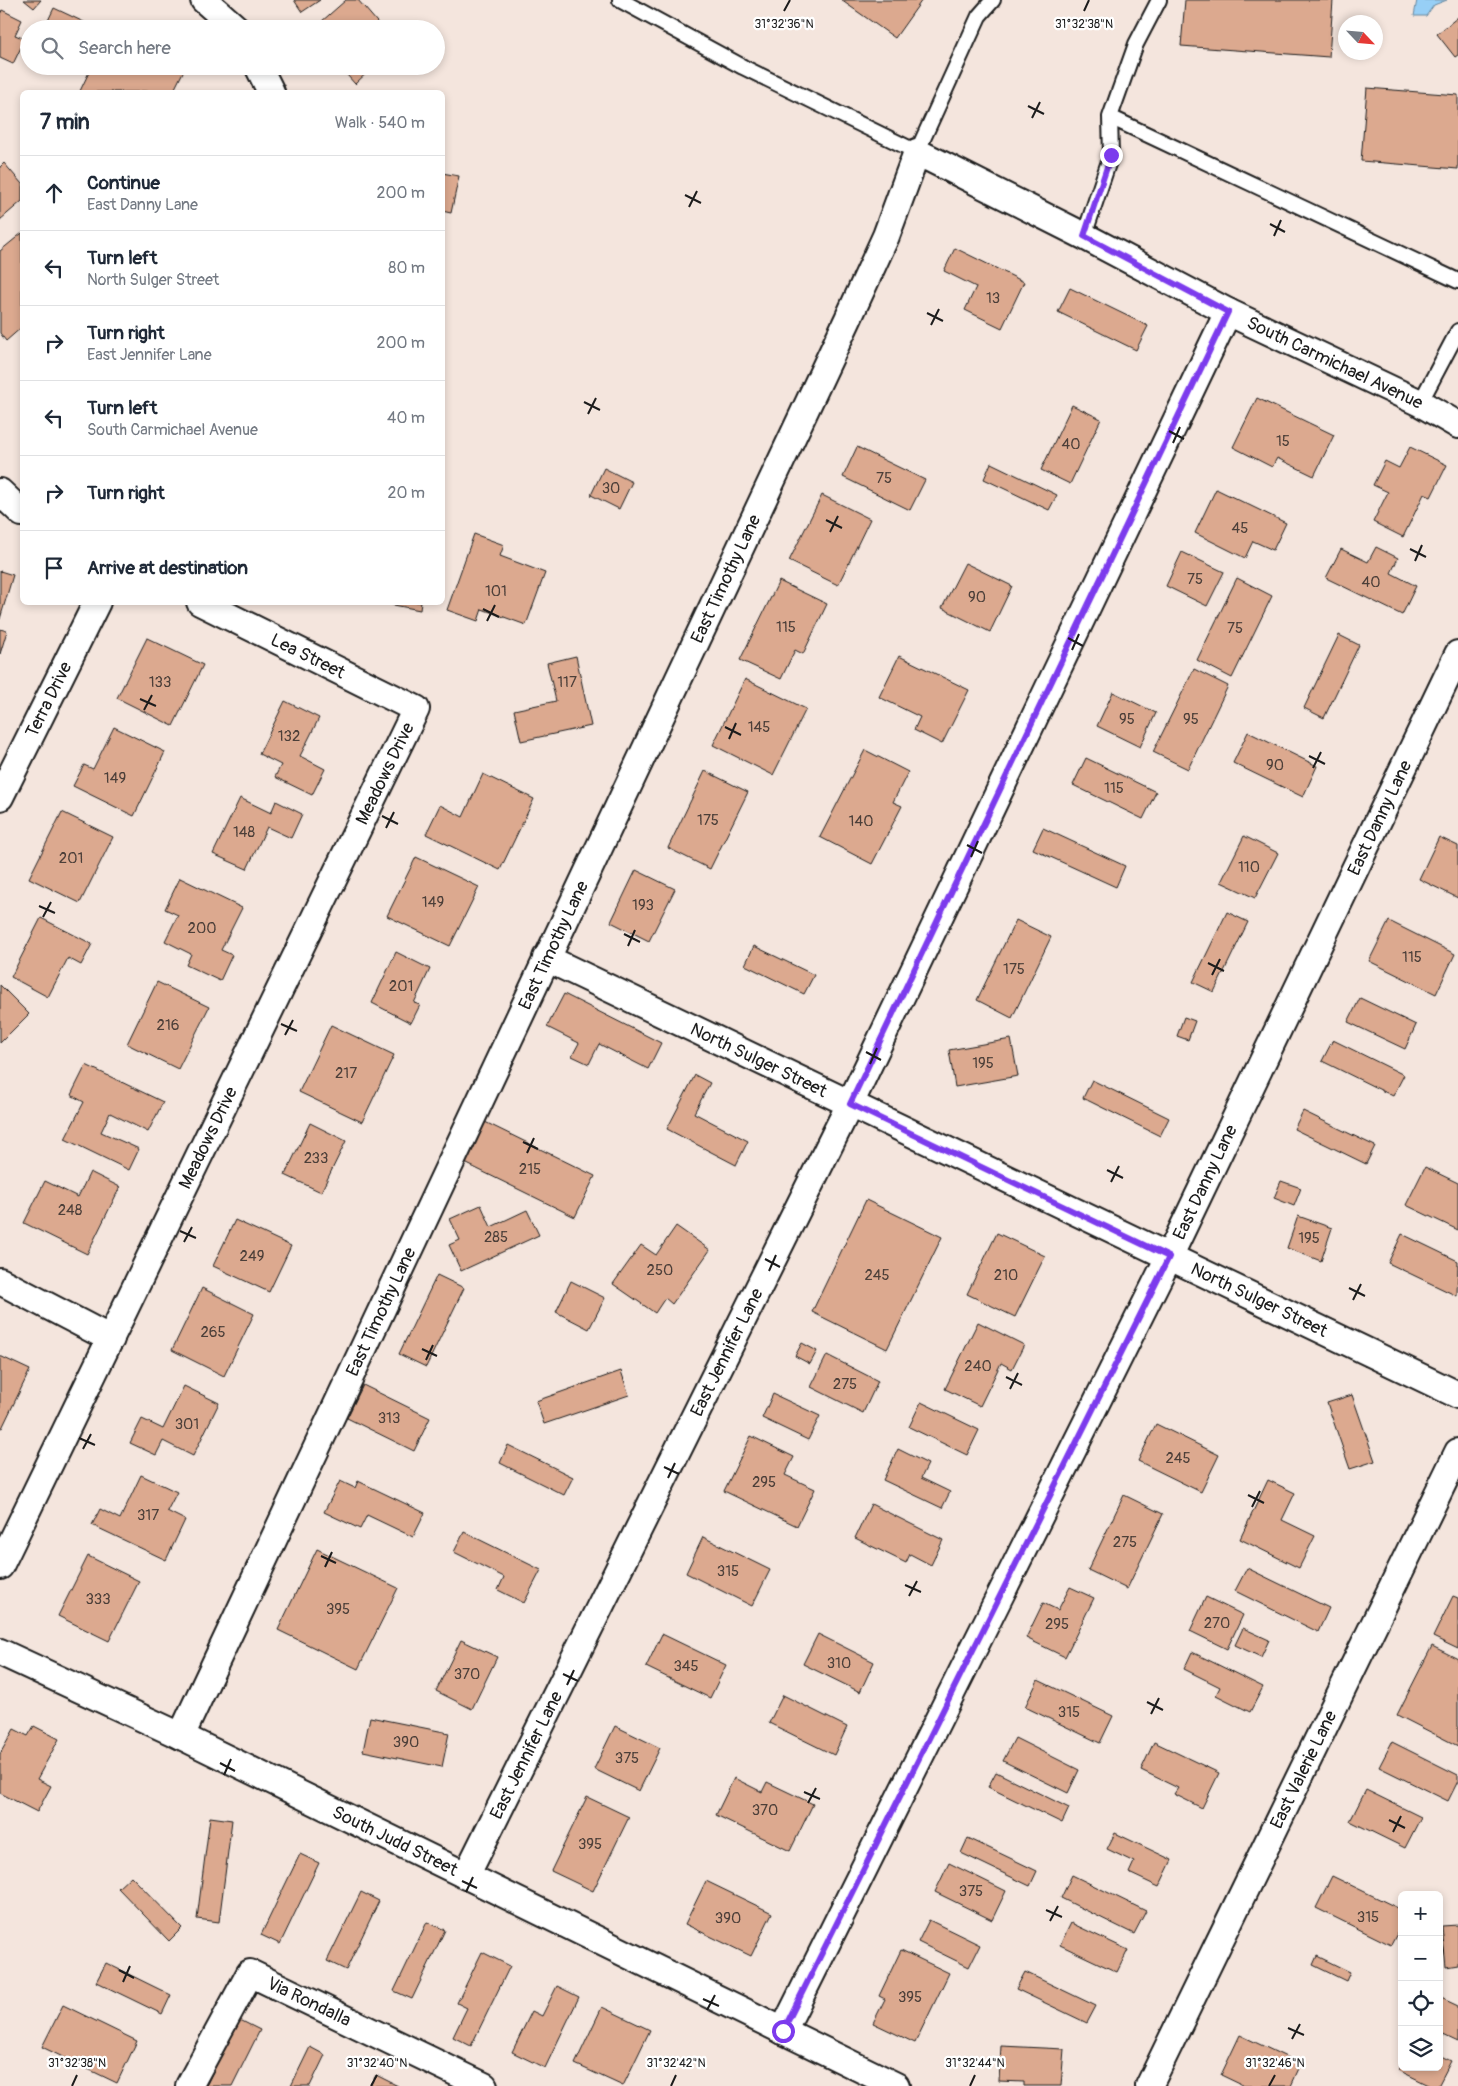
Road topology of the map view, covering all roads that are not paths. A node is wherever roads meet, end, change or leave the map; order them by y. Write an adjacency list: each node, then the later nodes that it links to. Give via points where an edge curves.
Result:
1 (204, 0): 5 (street)
2 (620, 0): 9 (lane, via 743,67)
3 (993, 0): 9 (lane, via 980,16)
4 (1159, 0): 8 (lane, via 1136,44)
5 (227, 20)
6 (262, 75): 7 (street)
7 (270, 90)
8 (1110, 117): 10 (lane, via 1111,155); 11 (lane)
9 (917, 152): 10 (street, South Carmichael Avenue); 23 (street, East Timothy Lane, via 886,236)
10 (1084, 236): 12 (street, South Carmichael Avenue)
11 (1458, 282)
12 (1228, 312): 14 (street, South Carmichael Avenue); 24 (street, East Jennifer Lane)
13 (1458, 331): 14 (lane)
14 (1420, 404): 15 (street, South Carmichael Avenue)
15 (1458, 426)
16 (0, 492): 17 (street)
17 (20, 511)
18 (96, 605): 22 (street, Terra Drive)
19 (206, 605): 21 (street, Lea Street)
20 (1458, 654): 25 (street, East Danny Lane)
21 (416, 709): 27 (street, Meadows Drive)
22 (0, 797)
23 (546, 958): 24 (street, North Sulger Street); 32 (street, East Timothy Lane)
24 (850, 1104): 25 (street, North Sulger Street); 33 (street, East Jennifer Lane)
25 (1169, 1257): 28 (street, North Sulger Street); 34 (street, East Danny Lane)
26 (0, 1281): 27 (street)
27 (111, 1339): 30 (street, Meadows Drive)
28 (1458, 1395)
29 (1458, 1452): 38 (street, East Valerie Lane)
30 (0, 1566)
31 (0, 1652): 32 (street, South Judd Street)
32 (181, 1736): 33 (street, South Judd Street)
33 (466, 1876): 34 (street, South Judd Street)
34 (783, 2031): 37 (street, South Judd Street)
35 (189, 2086): 36 (street, Via Rondalla, via 250,1973)
36 (484, 2086)
37 (896, 2086)
38 (1150, 2086)

